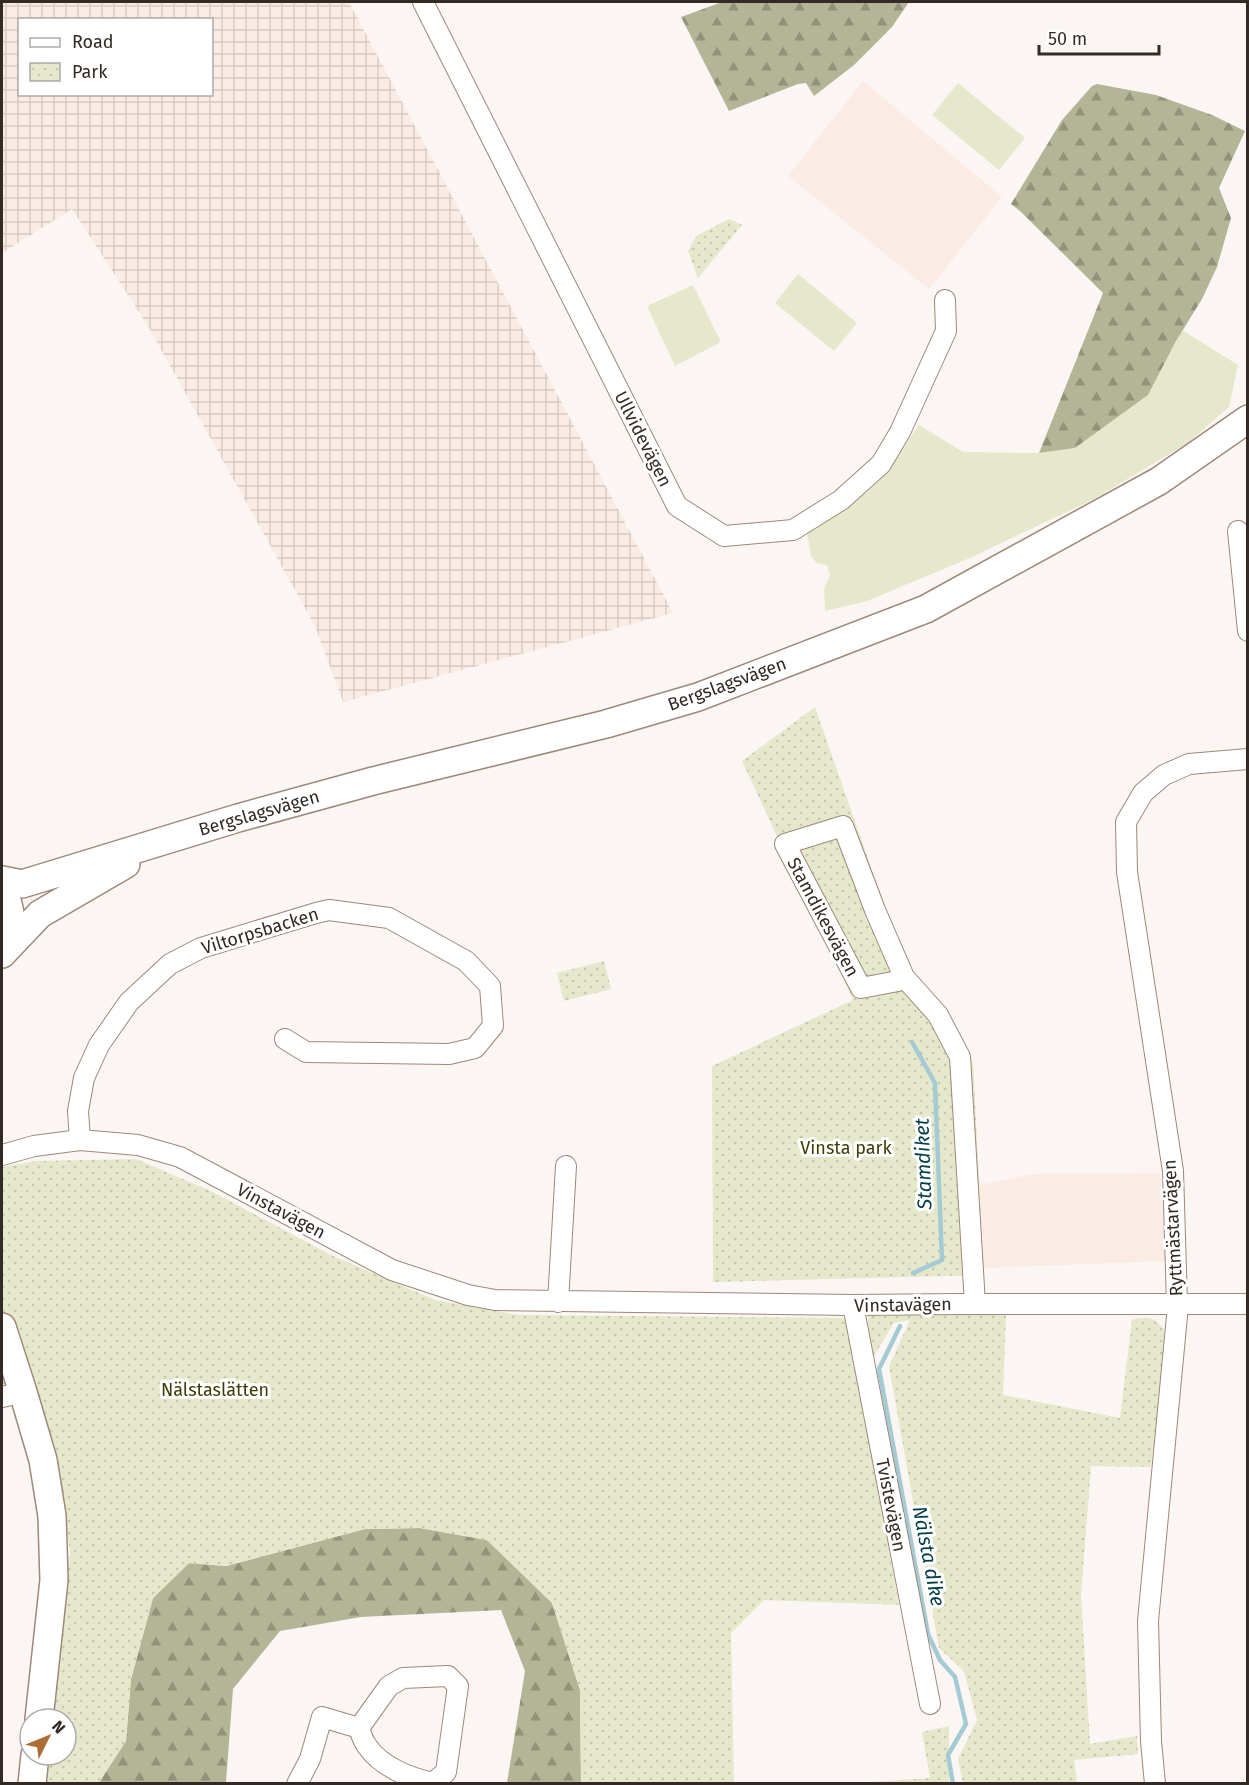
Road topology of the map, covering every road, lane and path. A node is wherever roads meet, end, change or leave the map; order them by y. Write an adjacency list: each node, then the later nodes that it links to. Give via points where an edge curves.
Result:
1 (423, 2): 2 (street, Ullvidevägen, via 677,506 724,536 793,530 841,500 881,464 900,432 946,331)
2 (945, 300)
3 (1248, 419): 7 (main road, Bergslagsvägen, via 1159,481 926,609 698,697 606,724 362,784)
4 (1238, 531): 5 (street)
5 (1248, 631)
6 (1248, 759): 18 (street, Ryttmästarvägen, via 1189,764 1164,775 1143,793 1126,822 1127,872 1173,1171)
7 (163, 842): 8 (main road, Bergslagsvägen, via 22,884); 10 (main road, Bergslagsvägen, via 40,914)
8 (2, 880)
9 (2, 892): 10 (main road, Bergslagsvägen, via 10,913 10,927)
10 (2, 954)
11 (904, 976): 11 (street, Stamdikesvägen, via 843,826 785,844 861,988 898,981); 17 (street, Stamdikesvägen, via 938,1015 960,1057)
12 (285, 1039): 13 (street, Viltorpsbacken, via 306,1052 449,1054 475,1048 493,1026 490,986 466,961 389,918 349,912 329,910 201,948 170,964 129,1002 99,1045 84,1078 78,1111)
13 (80, 1140): 14 (street, Vinstavägen); 16 (street, Vinstavägen, via 138,1145 180,1157 392,1270 434,1285 495,1300)
14 (2, 1155)
15 (566, 1166): 16 (street)
16 (558, 1302): 20 (street, Vinstavägen)
17 (975, 1304): 18 (street, Vinstavägen); 20 (street, Vinstavägen)
18 (1177, 1304): 19 (street, Vinstavägen); 29 (street, Ryttmästarvägen, via 1148,1621)
19 (1248, 1304)
20 (853, 1305): 23 (street, Tvistevägen)
21 (2, 1327): 22 (main road)
22 (12, 1394): 24 (main road, via 43,1460 52,1516 54,1580)
23 (930, 1704)
24 (40, 1707)
25 (359, 1728): 25 (street, via 366,1746 380,1761 414,1779 433,1783 446,1772 458,1686 448,1677 403,1677 389,1686); 28 (street, via 322,1718 310,1759)
26 (34, 1767): 27 (main road)
27 (32, 1784)
28 (297, 1784)
29 (1155, 1784)

